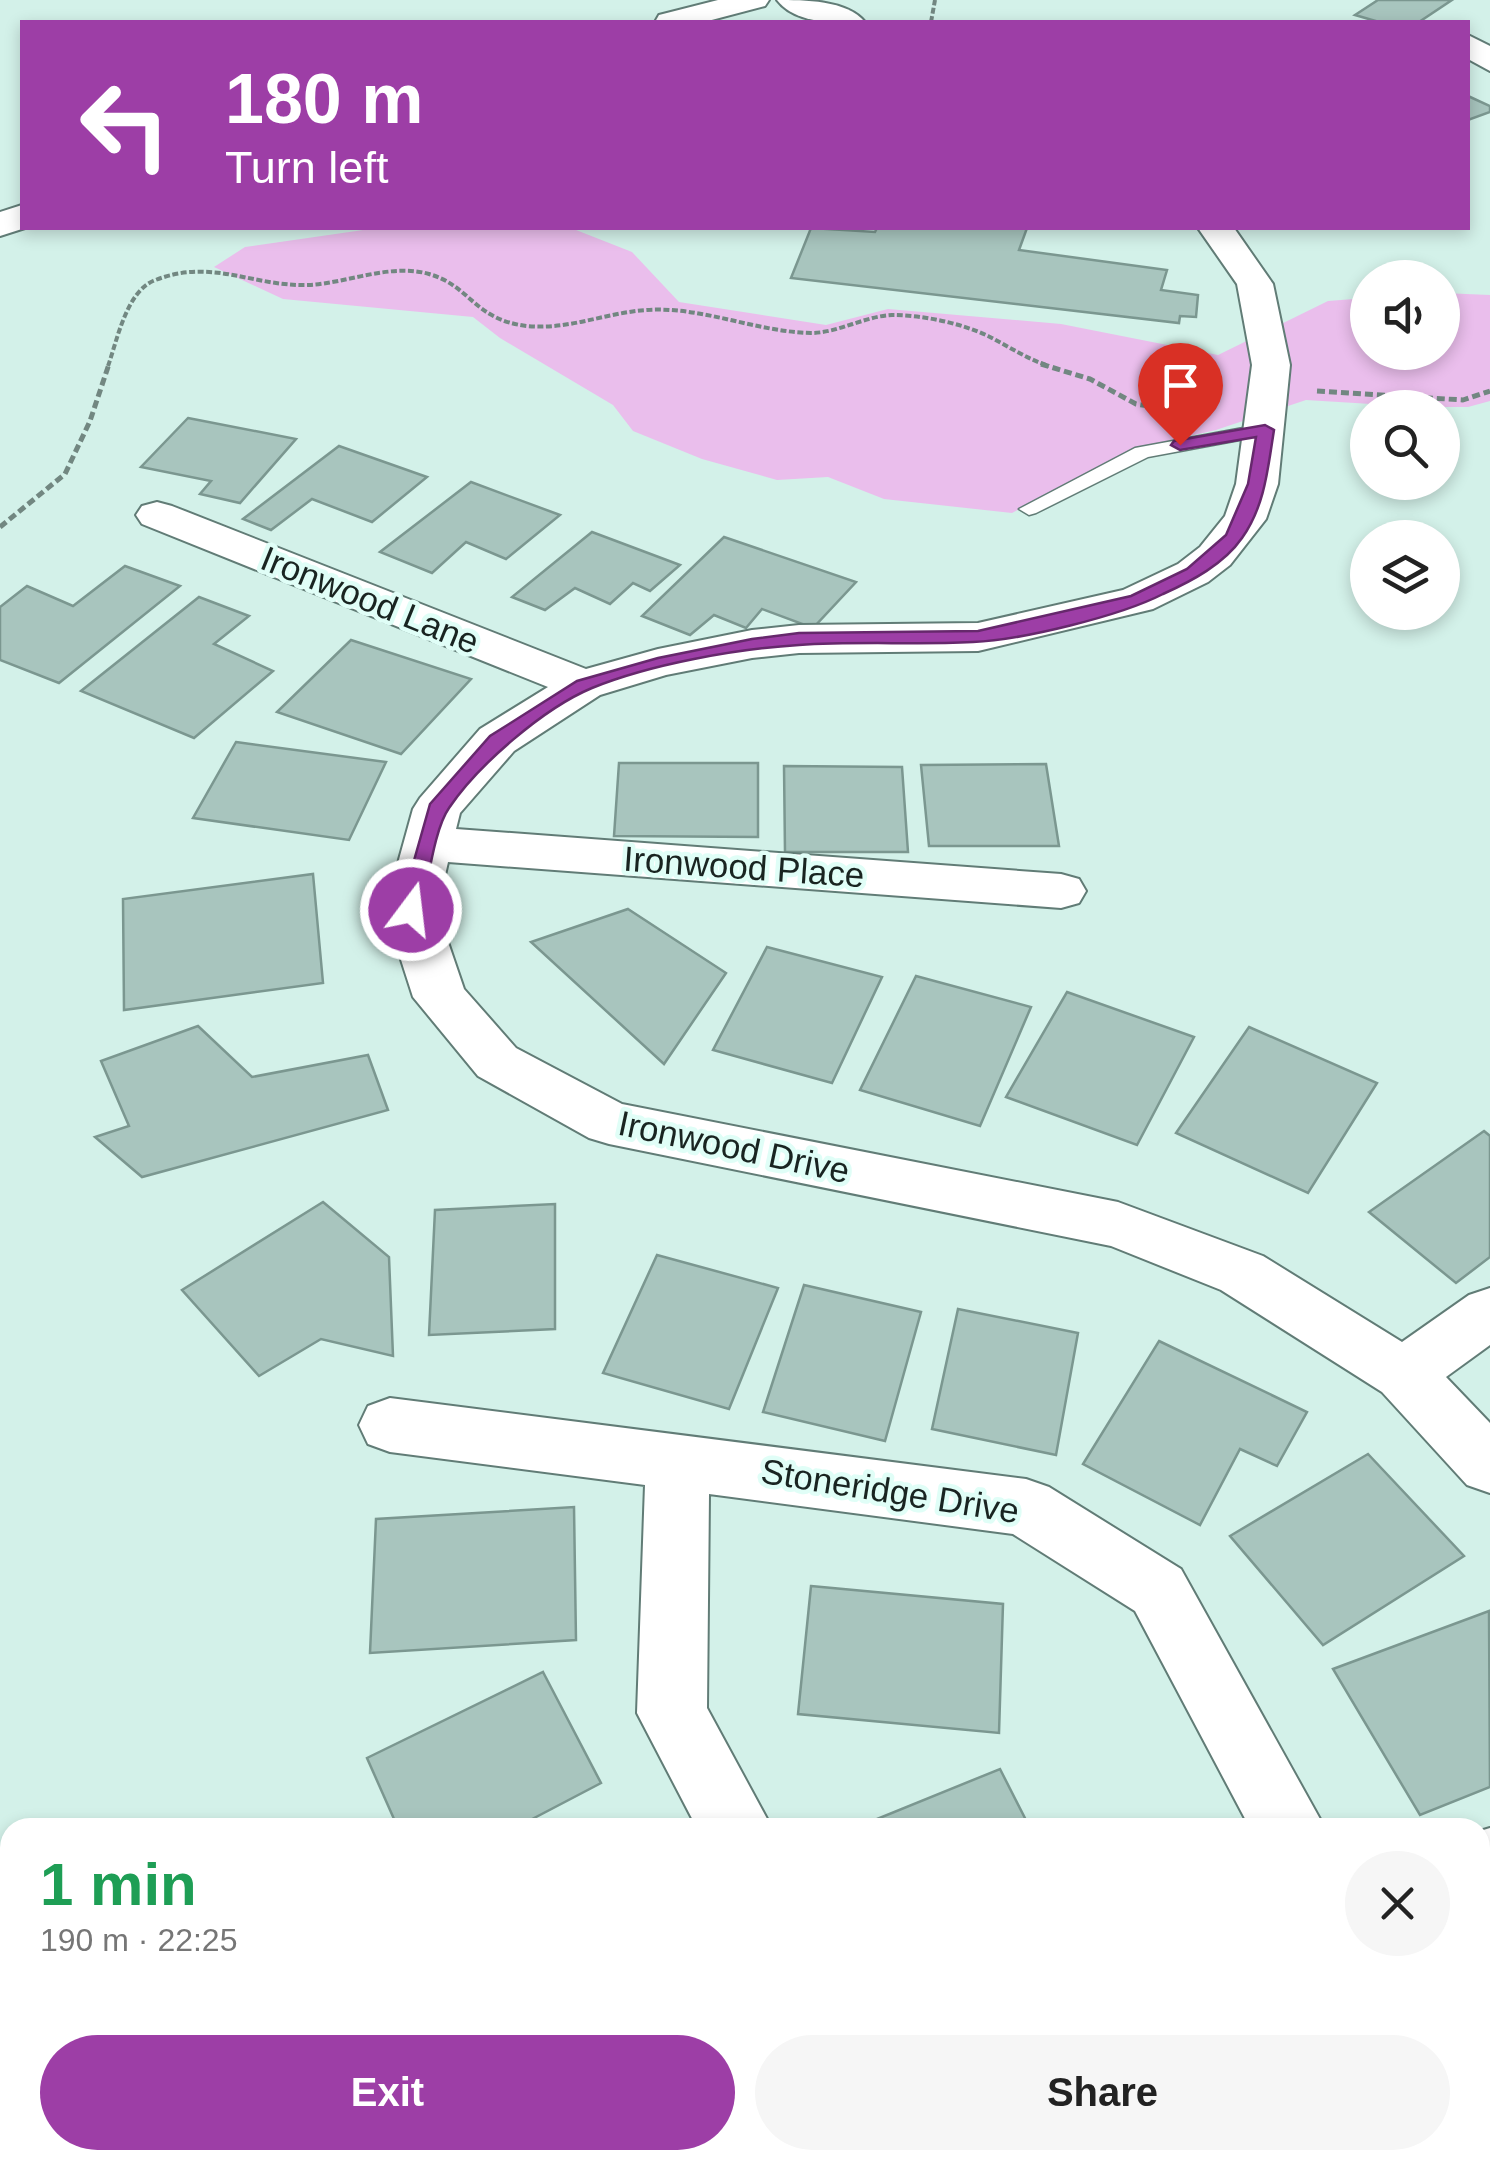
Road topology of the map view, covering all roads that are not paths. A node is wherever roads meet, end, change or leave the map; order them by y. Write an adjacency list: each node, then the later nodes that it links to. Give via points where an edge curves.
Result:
1 (754, 0): 3 (street)
2 (792, 0): 4 (street)
3 (678, 20)
4 (845, 20)
5 (1490, 25): 6 (street)
6 (1470, 40)
7 (1470, 44): 8 (street)
8 (1490, 61)
9 (1217, 230): 10 (street, Ironwood Drive, via 1255,284 1270,364)
10 (1267, 416): 11 (lane, via 1142,452); 13 (street, Ironwood Drive, via 1253,499 1233,538 1193,573 1137,600 978,637 752,644)
11 (1029, 509)
12 (157, 515): 13 (street, Ironwood Lane)
13 (584, 685): 14 (street, Ironwood Drive, via 497,740 437,809)
14 (428, 844): 15 (street, Ironwood Place); 17 (street, Ironwood Drive, via 411,910 440,997 497,1062 609,1124 1118,1225 1242,1273)
15 (1060, 891)
16 (1490, 1312): 17 (street)
17 (1404, 1374): 20 (street, Ironwood Drive)
18 (390, 1425): 19 (street, Stoneridge Drive)
19 (678, 1460): 21 (street, via 672,1714); 22 (street, Stoneridge Drive, via 1026,1507 1158,1590)
20 (1490, 1466)
21 (730, 1818)
22 (1284, 1818)

